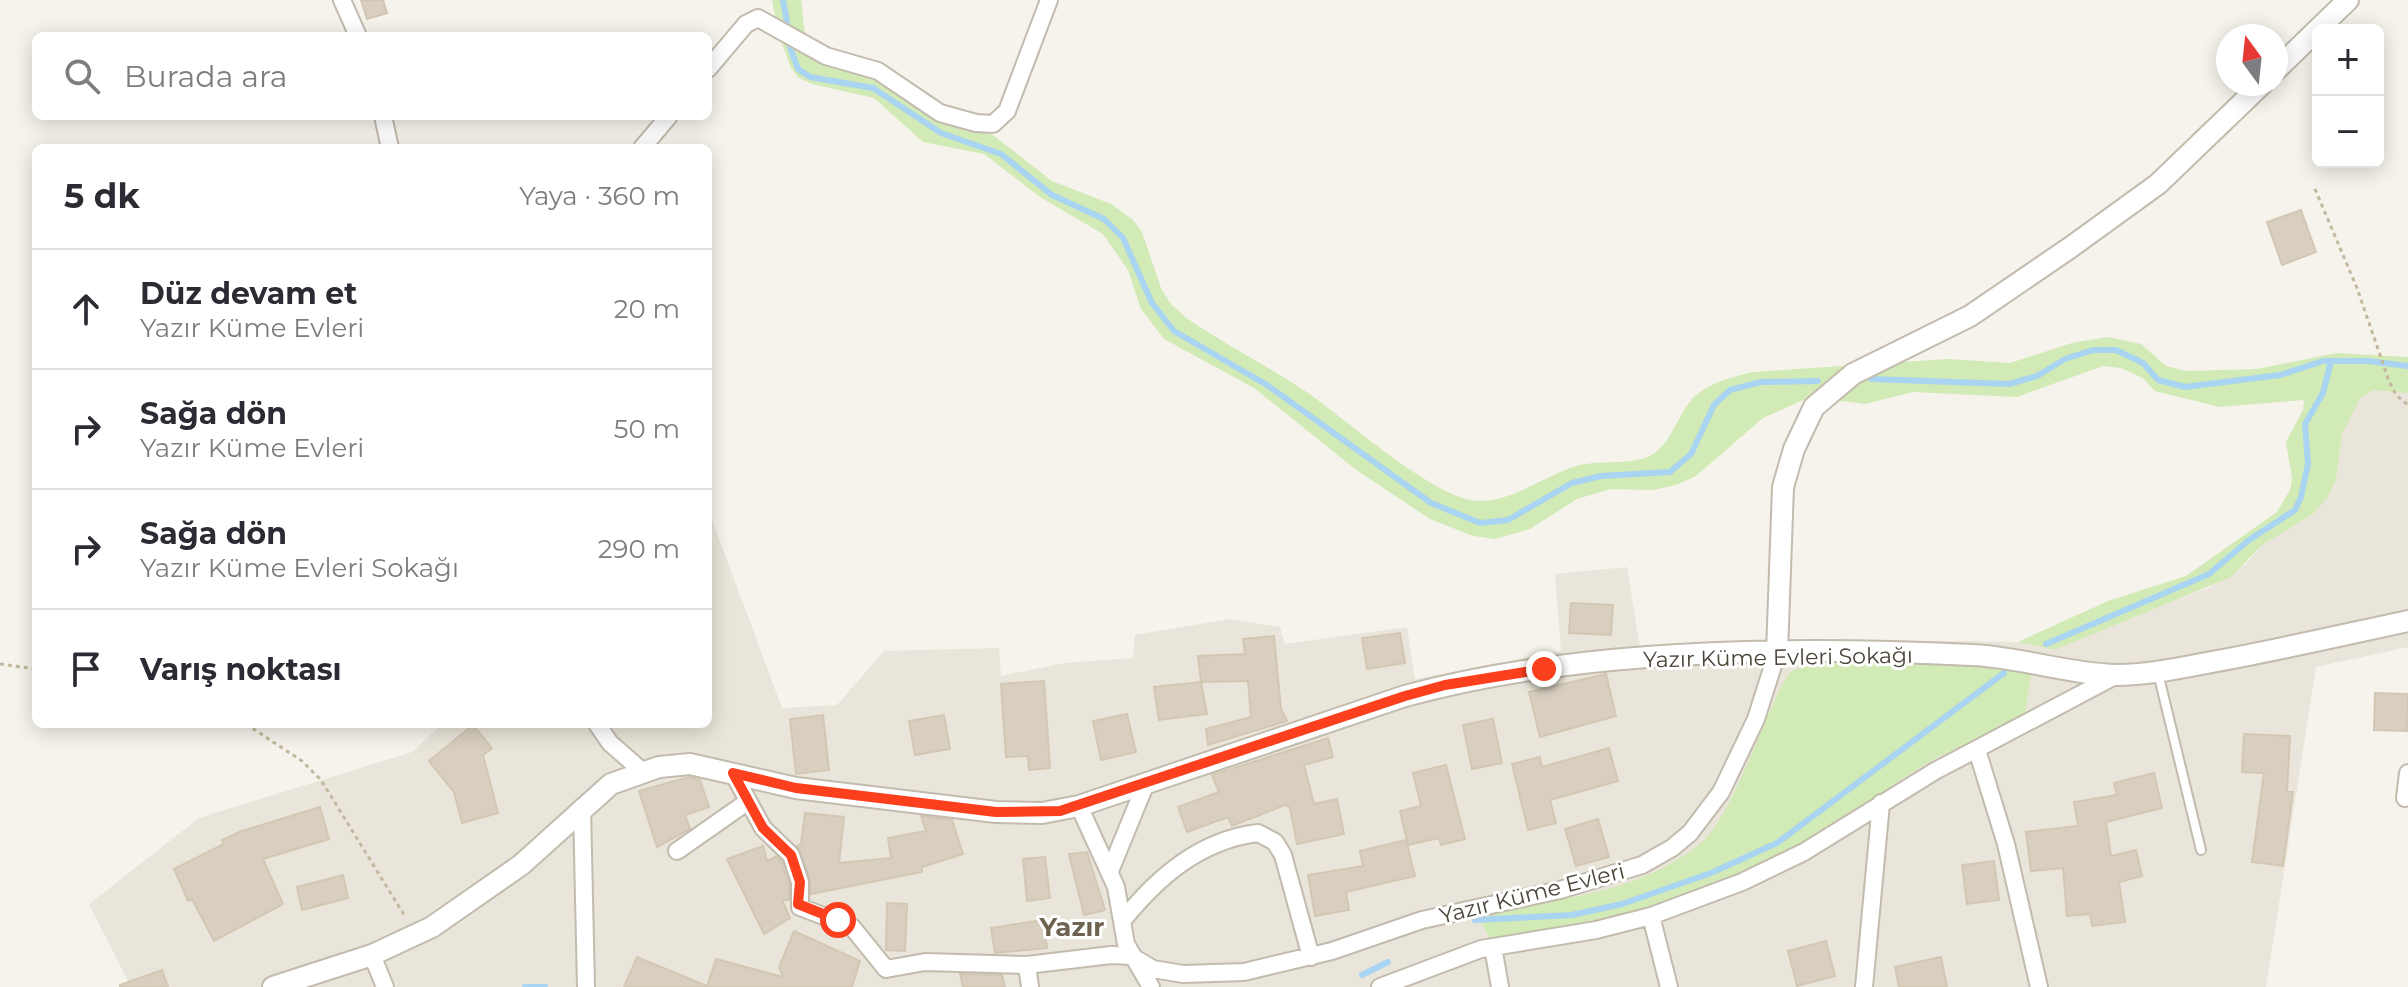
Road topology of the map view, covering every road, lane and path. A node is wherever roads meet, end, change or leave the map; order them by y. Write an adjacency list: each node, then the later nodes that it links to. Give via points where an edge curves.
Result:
1 (342, 0): 4 (street)
2 (1049, 0): 6 (street, via 1007,111 993,124 940,113 878,71 826,56 758,18 746,24)
3 (2348, 0): 5 (street)
4 (356, 32)
5 (2288, 58)
6 (712, 64)
7 (2250, 96): 15 (street, via 2158,184 2084,238 1970,316 1853,374 1814,407 1783,487)
8 (384, 120): 10 (street)
9 (666, 120): 11 (street)
10 (389, 144)
11 (645, 144)
12 (2315, 189): 13 (path, via 2389,381)
13 (2408, 405)
14 (2408, 621): 18 (street, Yazır Küme Evleri Sokağı)
15 (1777, 653): 19 (street, Yazır Küme Evleri Sokağı, via 1970,655); 26 (street, Yazır Küme Evleri Sokağı, via 1558,667 1445,685); 41 (street, Yazır Küme Evleri, via 1756,719 1721,792 1672,848 1622,872 1422,920)
16 (0, 664): 17 (path)
17 (32, 668)
18 (2158, 672): 19 (street, Yazır Küme Evleri Sokağı); 32 (lane)
19 (2117, 675): 22 (street, Yazır Küme Evleri)
20 (252, 728): 37 (path, via 321,780)
21 (600, 728): 23 (street)
22 (1977, 750): 29 (street, Yazır Küme Evleri); 54 (street, via 2006,844)
23 (642, 771): 24 (street, Yazır Küme Evleri Sokağı, via 690,764); 31 (street, Yazır Küme Evleri Sokağı, via 611,784)
24 (733, 773): 28 (street); 30 (street, Yazır Küme Evleri Sokağı, via 796,788 996,812 1042,813)
25 (2408, 773): 27 (street)
26 (1146, 783): 30 (street, Yazır Küme Evleri Sokağı); 34 (street)
27 (2405, 798)
28 (747, 802): 33 (street); 43 (street, via 763,828 791,855 800,882 800,907 852,927)
29 (1881, 803): 35 (street, Yazır Küme Evleri, via 1775,868); 53 (street)
30 (1079, 806): 34 (street)
31 (582, 807): 37 (street, Yazır Küme Evleri Sokağı, via 495,886); 46 (street)
32 (2201, 850)
33 (677, 851)
34 (1110, 871): 36 (street)
35 (1651, 916): 38 (street, Yazır Küme Evleri); 52 (street)
36 (1123, 920): 40 (street); 41 (street, via 1182,861 1217,842 1258,833 1275,842 1283,855)
37 (416, 935): 39 (street, Yazır Küme Evleri Sokağı)
38 (1493, 947): 50 (street, Yazır Küme Evleri); 51 (street, Yazır Küme Evleri)
39 (372, 955): 44 (street, Yazır Küme Evleri Sokağı); 45 (street)
40 (1131, 956): 41 (street, Yazır Küme Evleri, via 1153,969 1212,975); 42 (street, Yazır Küme Evleri); 49 (street)
41 (1311, 957)
42 (1027, 965): 43 (street, Yazır Küme Evleri, via 925,962); 48 (street)
43 (886, 969): 47 (street)
44 (273, 987)
45 (385, 987)
46 (586, 987)
47 (882, 987)
48 (1030, 987)
49 (1151, 987)
50 (1380, 987)
51 (1500, 987)
52 (1669, 987)
53 (1864, 987)
54 (2039, 987)

